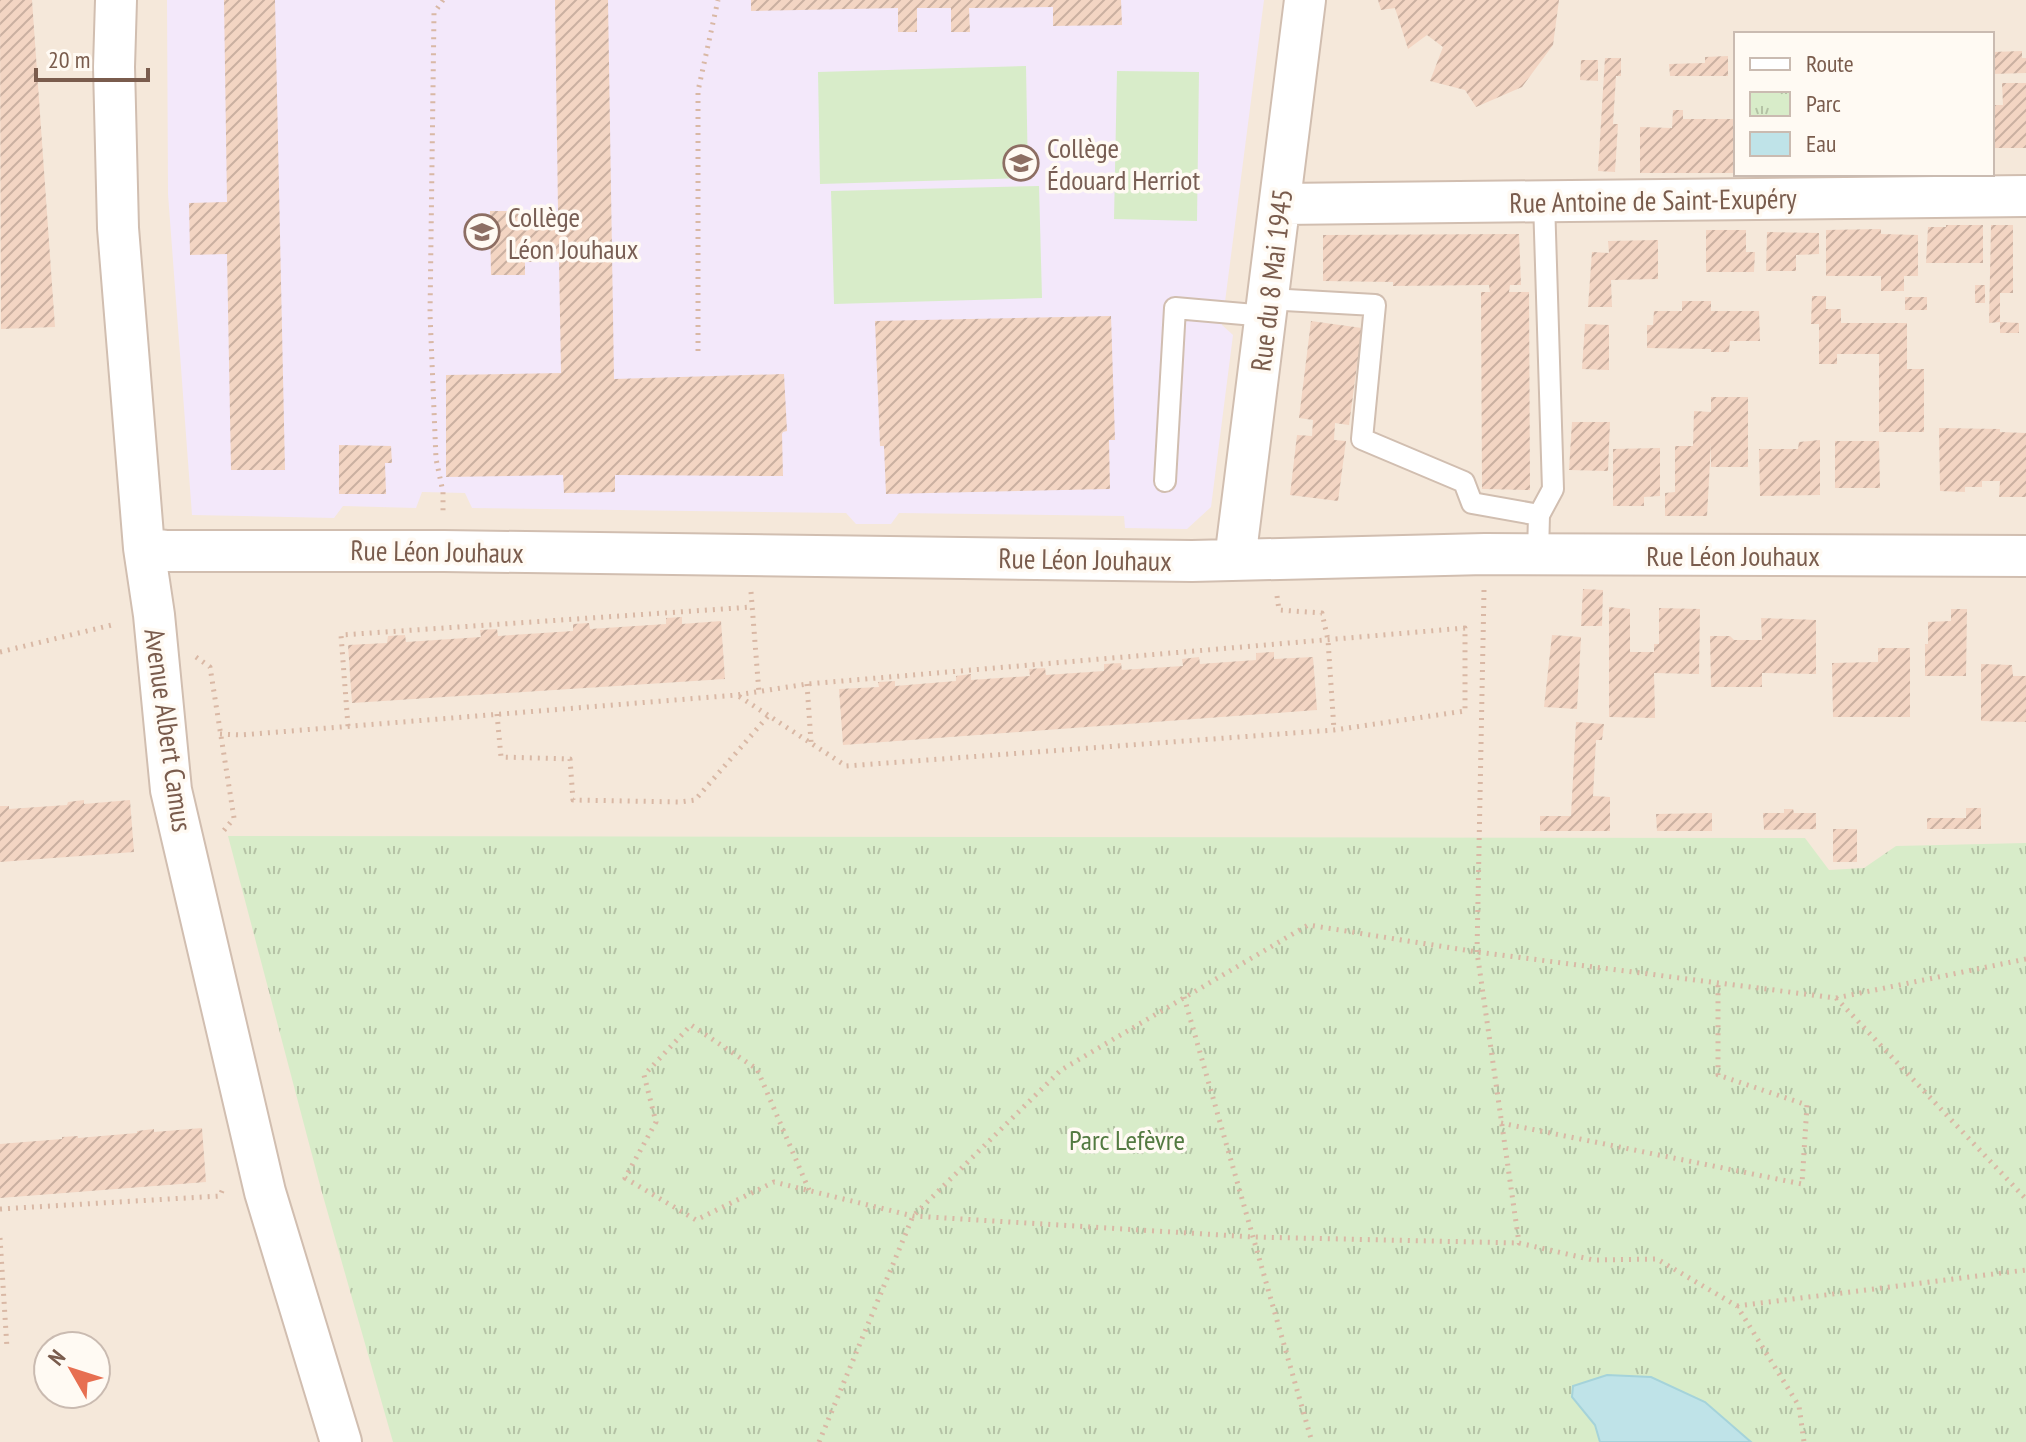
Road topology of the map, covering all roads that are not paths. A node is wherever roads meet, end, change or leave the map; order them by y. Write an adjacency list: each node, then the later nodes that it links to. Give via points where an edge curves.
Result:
1 (116, 0): 9 (street, Avenue Albert Camus, via 118,228)
2 (1305, 0): 5 (street, Rue du 8 Mai 1945)
3 (2026, 196): 4 (street, Rue Antoine de Saint-Exupéry)
4 (1544, 201): 5 (street, Rue Antoine de Saint-Exupéry); 8 (lane, via 1553,489)
5 (1281, 204): 6 (street, Rue du 8 Mai 1945)
6 (1267, 308): 7 (lane, via 1175,308); 8 (lane, via 1375,305 1362,439 1464,482 1472,503); 12 (street, Rue du 8 Mai 1945)
7 (1165, 481)
8 (1539, 515): 10 (lane)
9 (144, 548): 12 (street, Rue Léon Jouhaux); 13 (street, Avenue Albert Camus, via 171,790 269,1207)
10 (1538, 554): 11 (street, Rue Léon Jouhaux); 12 (street, Rue Léon Jouhaux)
11 (2026, 556)
12 (1253, 559)
13 (341, 1442)

